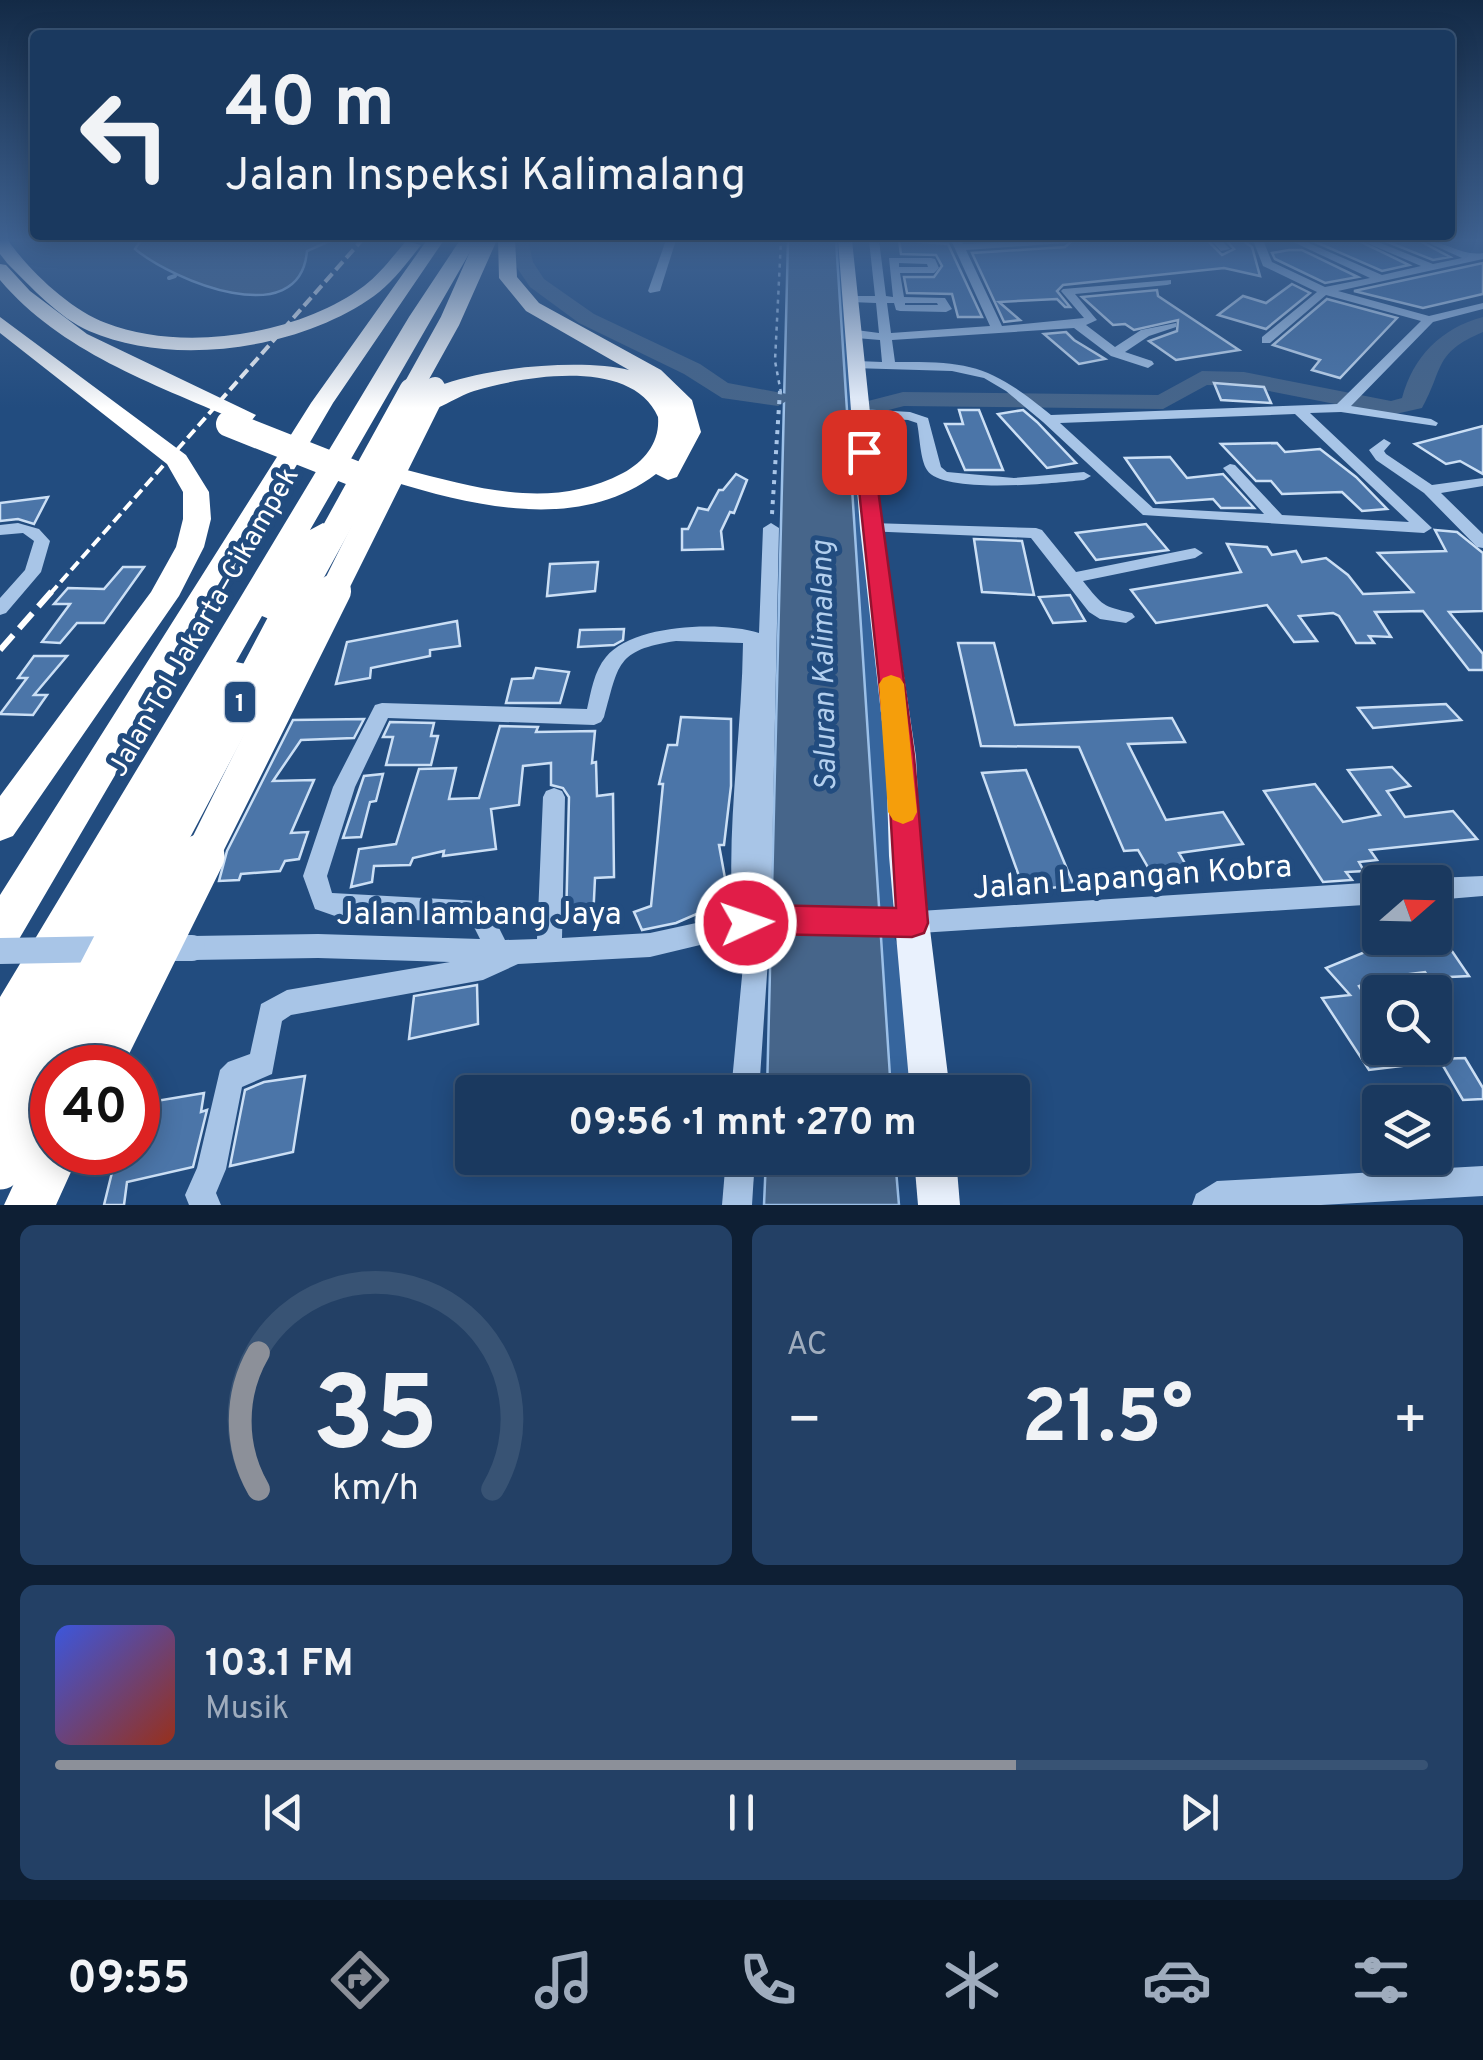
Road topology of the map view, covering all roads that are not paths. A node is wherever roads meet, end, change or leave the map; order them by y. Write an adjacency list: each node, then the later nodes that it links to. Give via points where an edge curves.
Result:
1 (23, 296): 36 (highway, via 94,345)
2 (56, 296): 3 (highway, via 96,327 138,340 184,342 281,329)
3 (360, 296)
4 (396, 296): 60 (highway, Jalan Tol Jakarta–Cikampek, via 322,403)
5 (431, 296): 64 (highway, Jalan Tol Jakarta–Cikampek / 1)
6 (461, 296): 69 (highway, 1, bridge, via 234,714)
7 (480, 296): 65 (highway, 1, bridge)
8 (524, 296): 41 (highway, via 562,327 666,384 685,404 692,429 688,445 651,486 562,517 493,517)
9 (851, 296): 17 (main road)
10 (883, 296): 18 (street)
11 (898, 296): 18 (street)
12 (982, 296): 24 (street)
13 (1072, 296): 22 (street, via 1092,320)
14 (1318, 296): 27 (street)
15 (1343, 296): 20 (street)
16 (0, 297): 36 (highway, via 90,359)
17 (851, 300): 18 (street); 25 (main road)
18 (884, 300): 26 (street)
19 (1483, 306): 20 (street)
20 (1430, 320): 32 (street)
21 (0, 323): 54 (highway, via 177,460 196,492 197,519 164,596)
22 (1077, 324): 24 (street); 28 (street)
23 (1172, 325): 28 (street)
24 (997, 328): 26 (street)
25 (856, 334): 26 (street); 30 (main road)
26 (888, 337): 31 (street)
27 (1266, 340)
28 (1115, 353): 29 (street)
29 (1148, 364)
30 (856, 365): 31 (street); 34 (main road)
31 (889, 367): 35 (street, via 987,375)
32 (1346, 402): 33 (street); 37 (street)
33 (1300, 410): 35 (street); 44 (street, via 1424,528)
34 (860, 413): 40 (street, via 922,421 934,469 943,476 1014,483); 46 (main road)
35 (1048, 419): 44 (street, via 1149,512)
36 (237, 420): 41 (highway, bridge)
37 (1431, 423)
38 (1384, 443): 43 (street, via 1376,450 1381,457)
39 (1230, 468): 44 (street)
40 (1084, 476)
41 (396, 482): 68 (highway, via 481,500 573,500 632,479 653,464 670,424 659,399 630,380 550,370 469,383 432,397 386,432 293,578)
42 (1483, 482): 43 (street)
43 (1429, 490): 48 (street)
44 (1278, 520)
45 (771, 528): 58 (street)
46 (872, 528): 50 (street, via 1036,532); 59 (main road, via 900,756)
47 (0, 530): 51 (street, via 21,527 42,541 34,572)
48 (1483, 543)
49 (1195, 553): 50 (street)
50 (1072, 578): 52 (street, via 1095,608)
51 (0, 610)
52 (1126, 617)
53 (554, 797): 61 (street)
54 (0, 825)
55 (1483, 886): 56 (street)
56 (1452, 888)
57 (1362, 893): 59 (street, Jalan Lapangan Kobra)
58 (756, 921): 59 (street); 61 (street, Jalan lambang Jaya, via 650,945); 63 (street, via 741,868 752,637 660,636 625,650 609,665 594,717 382,710 344,787 314,876 323,900 335,906 479,912); 66 (street)
59 (900, 923): 67 (main road)
60 (0, 932)
61 (548, 950): 63 (street, Jalan lambang Jaya)
62 (0, 951): 63 (street, Jalan lambang Jaya, bridge, via 318,946)
63 (508, 952): 75 (street, via 483,968 301,1000 270,1013 265,1059 230,1080 212,1169 200,1195)
64 (0, 1040)
65 (108, 1045)
66 (747, 1075)
67 (927, 1075)
68 (0, 1102)
69 (0, 1168)
70 (44, 1175): 74 (highway)
71 (739, 1175): 76 (street)
72 (936, 1175): 77 (main road)
73 (1483, 1181): 78 (street, via 1217,1196)
74 (30, 1205)
75 (206, 1205)
76 (737, 1205)
77 (939, 1205)
78 (1207, 1205)

